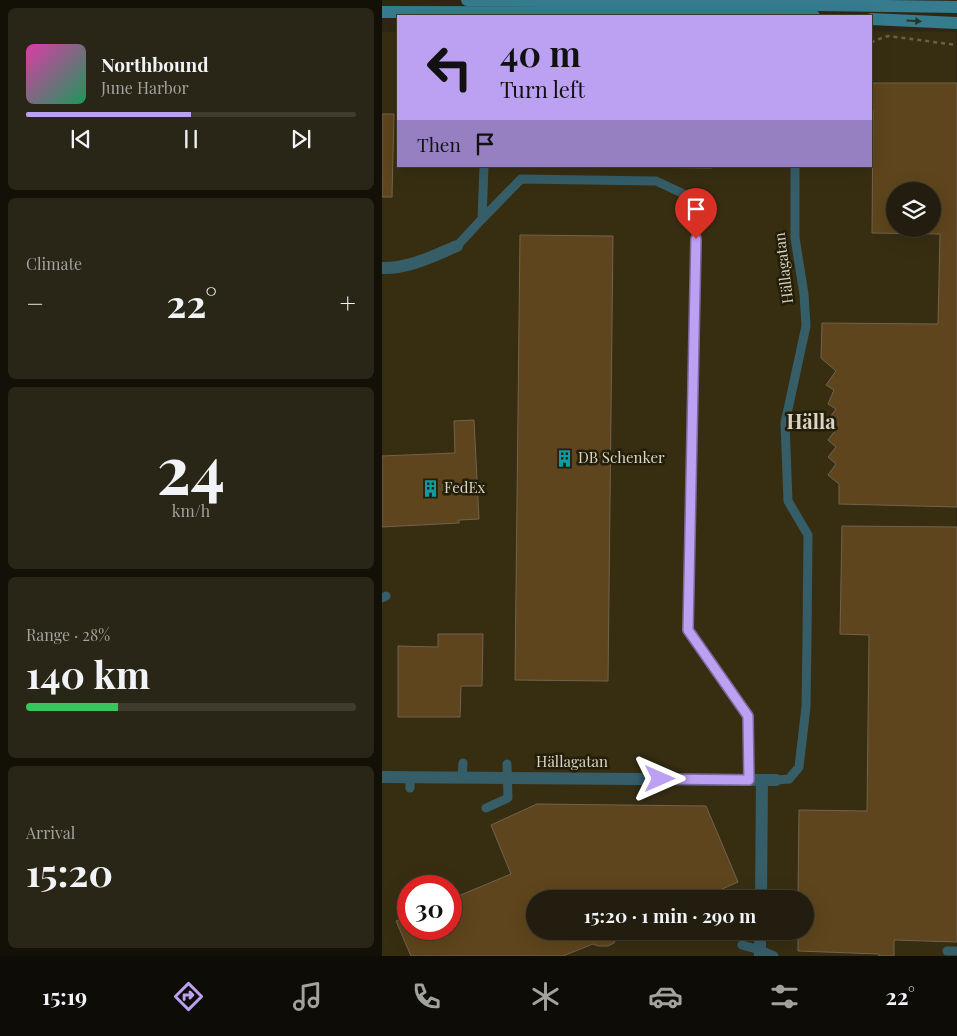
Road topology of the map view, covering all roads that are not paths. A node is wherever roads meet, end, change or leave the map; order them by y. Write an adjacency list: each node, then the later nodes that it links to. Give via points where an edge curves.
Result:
1 (467, 0): 2 (main road)
2 (956, 7)
3 (382, 12): 4 (main road)
4 (739, 14): 5 (main road)
5 (776, 15)
6 (872, 19): 7 (main road, one-way to 7)
7 (956, 23)
8 (484, 167): 10 (lane)
9 (796, 167): 19 (lane, Hällagatan, via 795,238 806,326 785,423 788,501 808,535 806,707 799,767 789,779)
10 (482, 219): 11 (lane); 18 (lane, via 521,179 656,181 697,200 688,630 748,716)
11 (457, 246): 12 (street, via 423,261)
12 (382, 268)
13 (463, 763): 16 (lane)
14 (507, 764): 17 (lane)
15 (382, 777): 16 (street, Hällagatan, via 410,782)
16 (462, 777): 17 (street, Hällagatan)
17 (507, 778): 18 (street, Hällagatan); 20 (lane, via 508,798)
18 (755, 780): 19 (street, Hällagatan); 21 (street)
19 (776, 780)
20 (486, 808)
21 (761, 890)
22 (760, 940): 24 (street)
23 (742, 945): 24 (lane)
24 (760, 953): 25 (lane)
25 (774, 956)

